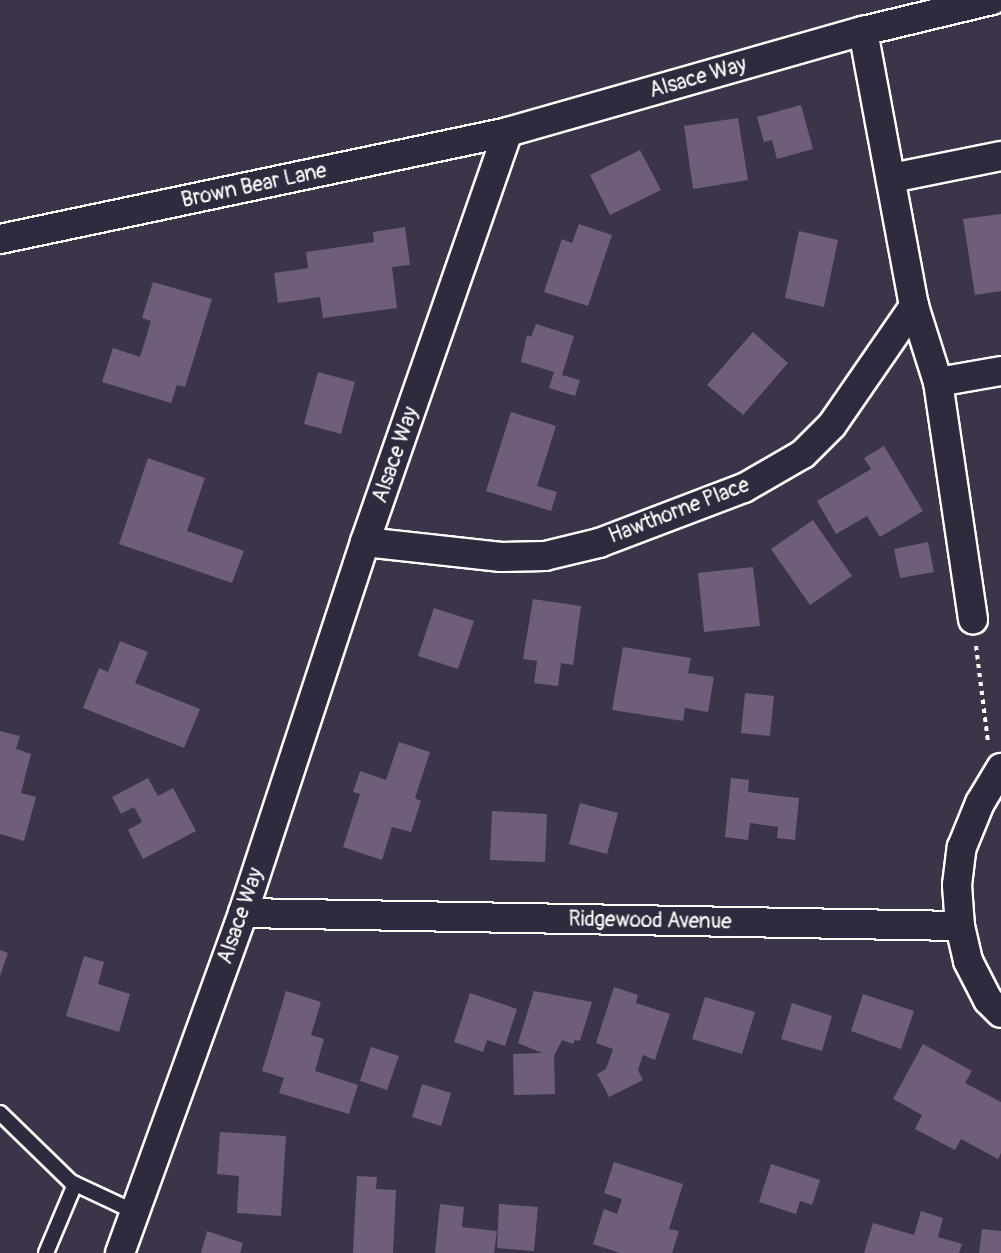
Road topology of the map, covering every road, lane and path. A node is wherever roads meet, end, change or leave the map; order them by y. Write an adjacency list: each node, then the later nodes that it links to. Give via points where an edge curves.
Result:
1 (992, 0): 4 (street, Alsace Way)
2 (1000, 0): 3 (street)
3 (1001, 6)
4 (863, 31): 5 (street, Alsace Way); 7 (street)
5 (508, 132): 8 (street, Brown Bear Lane); 12 (street, Alsace Way)
6 (1001, 156): 7 (street)
7 (892, 178): 9 (street)
8 (0, 239)
9 (914, 306): 11 (street); 12 (street, Hawthorne Place, via 832,425 803,454 744,488 599,543 545,556 501,556)
10 (1001, 371): 11 (street)
11 (938, 382): 13 (street)
12 (365, 542): 15 (street, Alsace Way)
13 (973, 619): 14 (path, via 983,719)
14 (998, 771): 16 (street, via 962,847 957,885)
15 (243, 914): 16 (street, Ridgewood Avenue); 20 (street, Alsace Way)
16 (960, 926): 17 (street, via 968,962 988,1000)
17 (1001, 1013)
18 (0, 1113): 19 (lane)
19 (75, 1184): 20 (lane); 21 (lane)
20 (135, 1212): 22 (street, Alsace Way)
21 (46, 1253)
22 (120, 1253)

